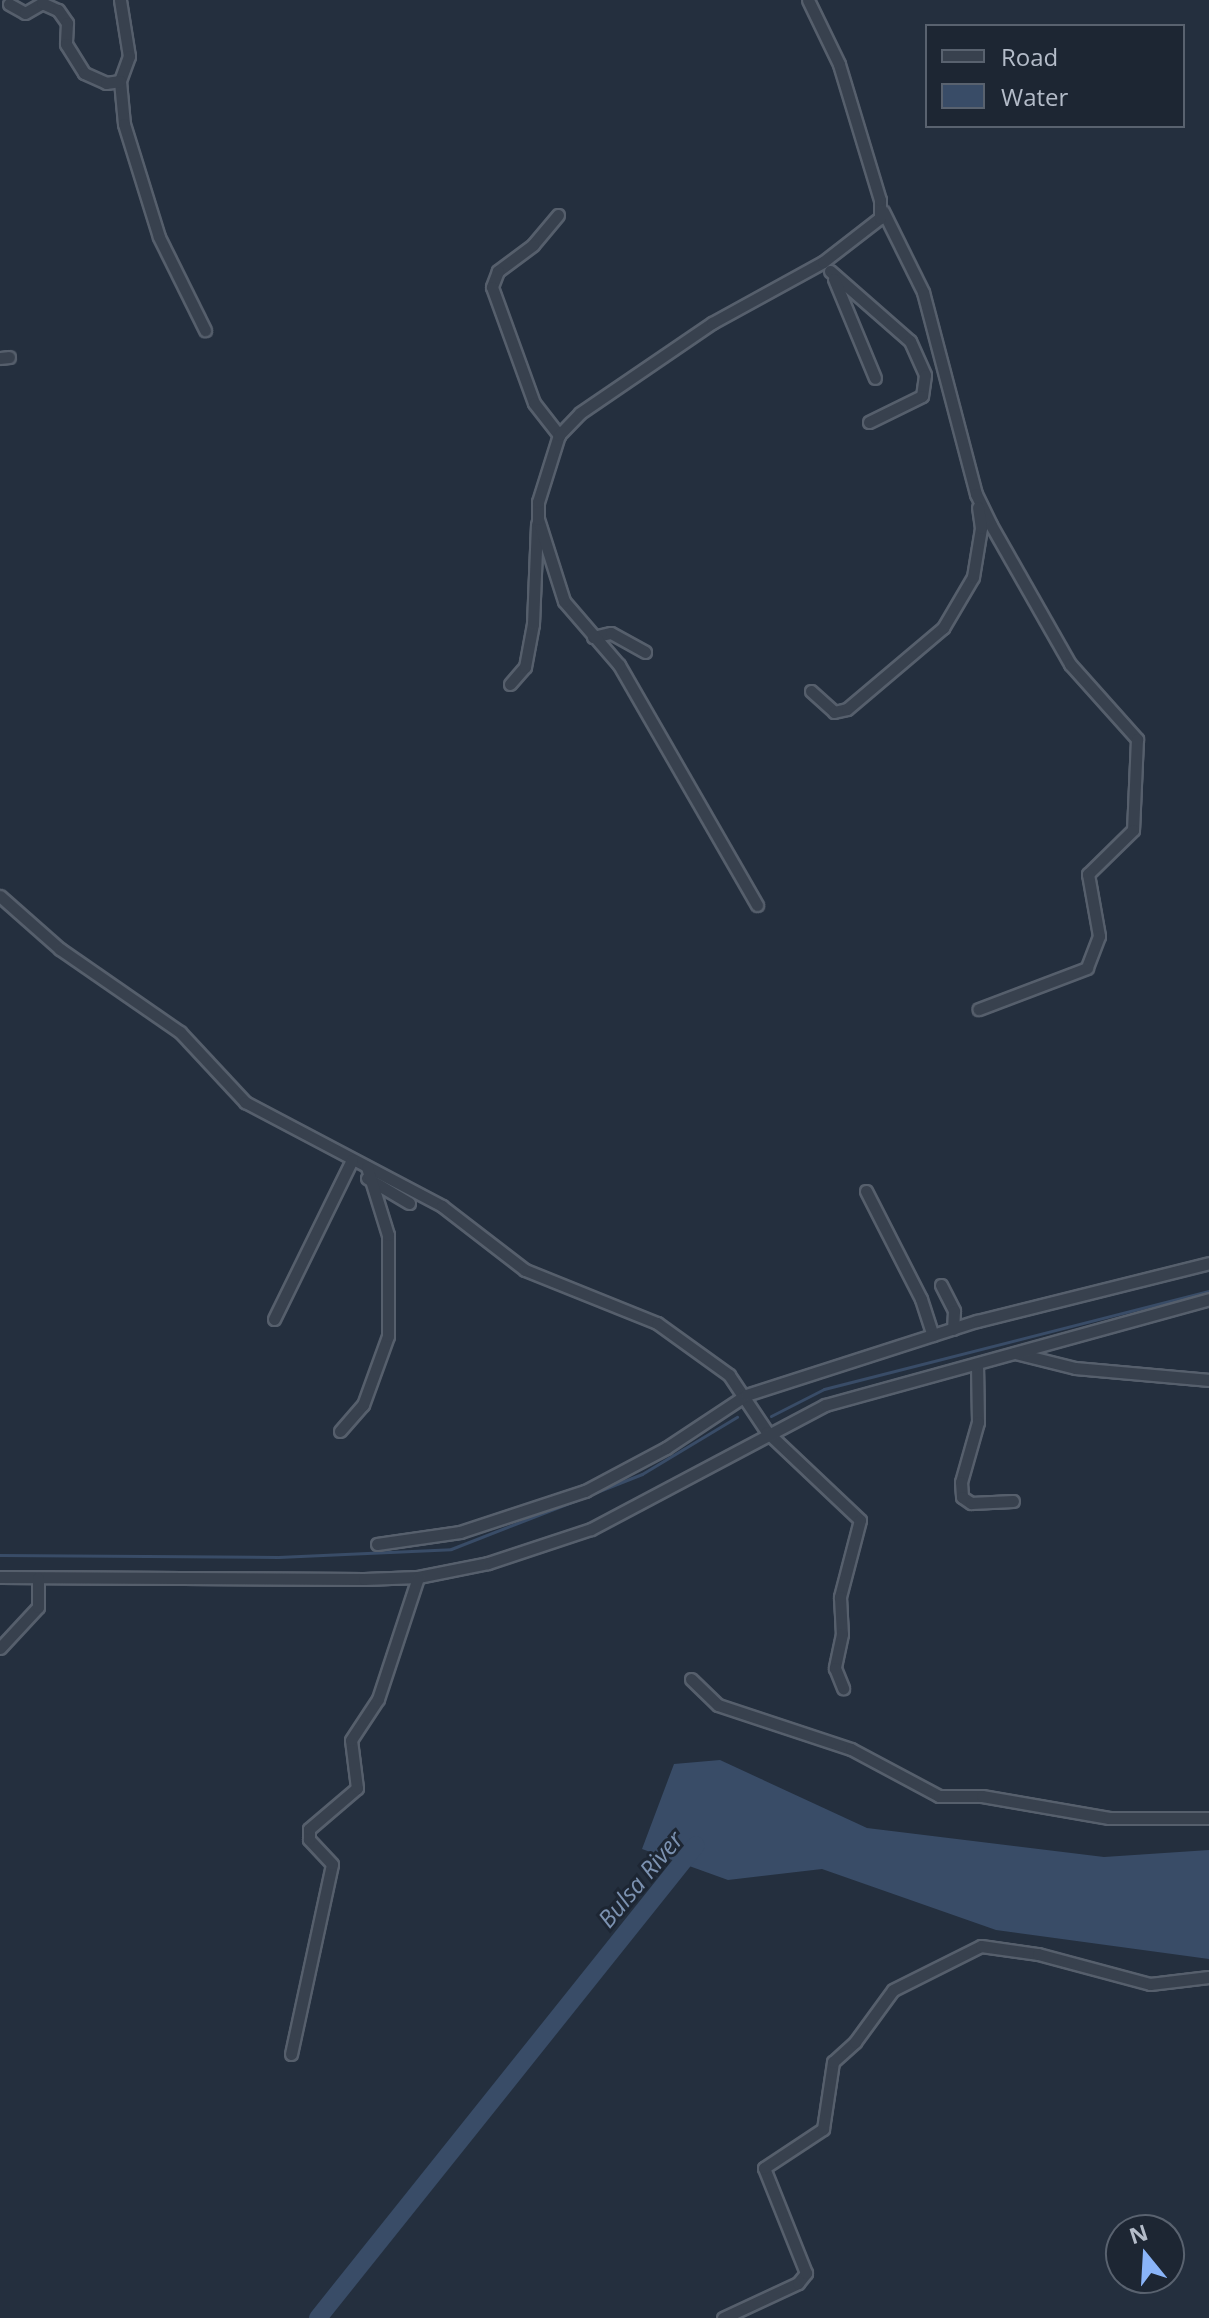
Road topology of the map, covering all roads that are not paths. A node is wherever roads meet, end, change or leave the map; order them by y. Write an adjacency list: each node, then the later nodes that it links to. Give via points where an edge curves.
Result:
1 (120, 0): 4 (street, via 129,56)
2 (808, 0): 5 (street, via 839,64)
3 (9, 4): 4 (street, via 25,13 42,3 58,10 67,23 66,44 84,73 106,83)
4 (120, 81): 8 (street, via 124,124 156,226)
5 (883, 211): 7 (street); 12 (street, via 923,292)
6 (558, 215): 11 (street, via 533,245 498,271 492,287 534,403)
7 (826, 267): 9 (street); 10 (street, via 910,341 925,375 922,396); 11 (street, via 712,323 580,413)
8 (205, 330)
9 (875, 378)
10 (869, 422)
11 (559, 435): 13 (street, via 544,472)
12 (976, 494): 17 (street, via 981,528 973,577 943,628 847,709 834,712); 20 (street, via 1070,664 1133,732 1137,744 1133,830 1088,874 1099,936 1087,968)
13 (538, 519): 14 (street, via 564,601); 16 (street, via 533,624 525,667)
14 (593, 637): 15 (street, via 611,633); 19 (street, via 629,682)
15 (645, 652)
16 (510, 684)
17 (811, 691)
18 (0, 896): 21 (street, via 60,949 180,1032 245,1102)
19 (757, 905)
20 (979, 1009)
21 (352, 1160): 22 (street); 28 (street)
22 (367, 1173): 24 (street); 34 (street, via 442,1206 525,1270 657,1323 700,1351); 35 (street, via 388,1235 388,1336 363,1405)
23 (866, 1191): 30 (street, via 921,1299)
24 (409, 1203)
25 (1209, 1263): 29 (street)
26 (941, 1285): 29 (street, via 954,1311)
27 (1209, 1299): 31 (street)
28 (274, 1319)
29 (953, 1329): 30 (street)
30 (933, 1335): 34 (street)
31 (1015, 1353): 32 (street); 33 (street, via 1075,1368)
32 (977, 1364): 36 (street, via 851,1396); 37 (street, via 978,1422 961,1482 962,1497 971,1503)
33 (1209, 1380)
34 (746, 1395): 36 (street); 38 (street, via 666,1448 585,1491 460,1532)
35 (340, 1431)
36 (767, 1432): 40 (street, via 581,1533 500,1560); 44 (street, via 860,1520 840,1597 842,1634 835,1668)
37 (1013, 1501)
38 (377, 1544)
39 (0, 1577): 41 (street)
40 (418, 1577): 41 (street); 47 (street, via 378,1699 351,1740 357,1788 309,1829 309,1839 332,1864)
41 (38, 1578): 42 (street, via 38,1607)
42 (0, 1648)
43 (691, 1679): 45 (street, via 718,1705 851,1749 939,1796 982,1796 1109,1818)
44 (843, 1688)
45 (1209, 1818)
46 (1209, 1977): 48 (street, via 1150,1984 1038,1954 981,1946 893,1990 855,2042 833,2062 823,2129 764,2168 806,2273 798,2283)
47 (291, 2054)
48 (723, 2318)

